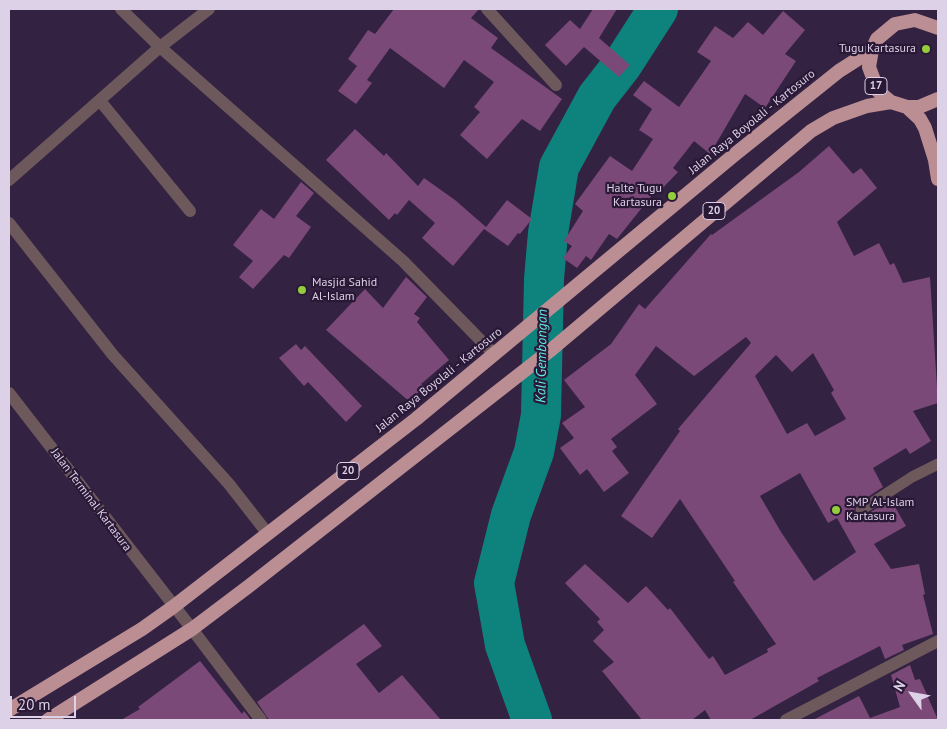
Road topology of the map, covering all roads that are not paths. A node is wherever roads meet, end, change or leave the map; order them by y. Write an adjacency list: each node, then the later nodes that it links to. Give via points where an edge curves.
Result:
1 (122, 9): 7 (street)
2 (209, 9): 7 (street)
3 (487, 9): 9 (street)
4 (917, 9): 5 (highway)
5 (906, 20): 6 (highway, via 925,21); 8 (highway, via 885,30)
6 (938, 28)
7 (160, 47): 11 (street); 18 (street, via 403,261)
8 (872, 50): 12 (highway, 17, via 871,75 878,91); 18 (highway, Jalan Raya Boyolali - Kartosuro / 20, via 839,71 734,155)
9 (556, 85)
10 (938, 99): 13 (highway, 17, via 919,107)
11 (101, 102): 15 (street); 16 (street)
12 (891, 102): 13 (highway, 17); 24 (highway, 20, via 867,106 833,118 811,131 552,349)
13 (907, 107): 14 (highway, via 925,128)
14 (938, 179)
15 (9, 180)
16 (190, 210)
17 (9, 223): 22 (street, via 113,355 229,484)
18 (494, 354): 22 (highway, Jalan Raya Boyolali - Kartosuro / 20)
19 (9, 393): 23 (street, Jalan Terminal Kartasura)
20 (938, 464): 21 (lane)
21 (861, 510)
22 (268, 534): 23 (highway, Jalan Raya Boyolali - Kartosuro / 20)
23 (173, 607): 24 (street, Jalan Terminal Kartasura); 26 (highway, Jalan Raya Boyolali - Kartosuro / 20)
24 (192, 629): 27 (highway, 20); 28 (street, Jalan Terminal Kartasura)
25 (938, 641): 29 (street)
26 (9, 710)
27 (48, 720)
28 (261, 720)
29 (786, 720)

